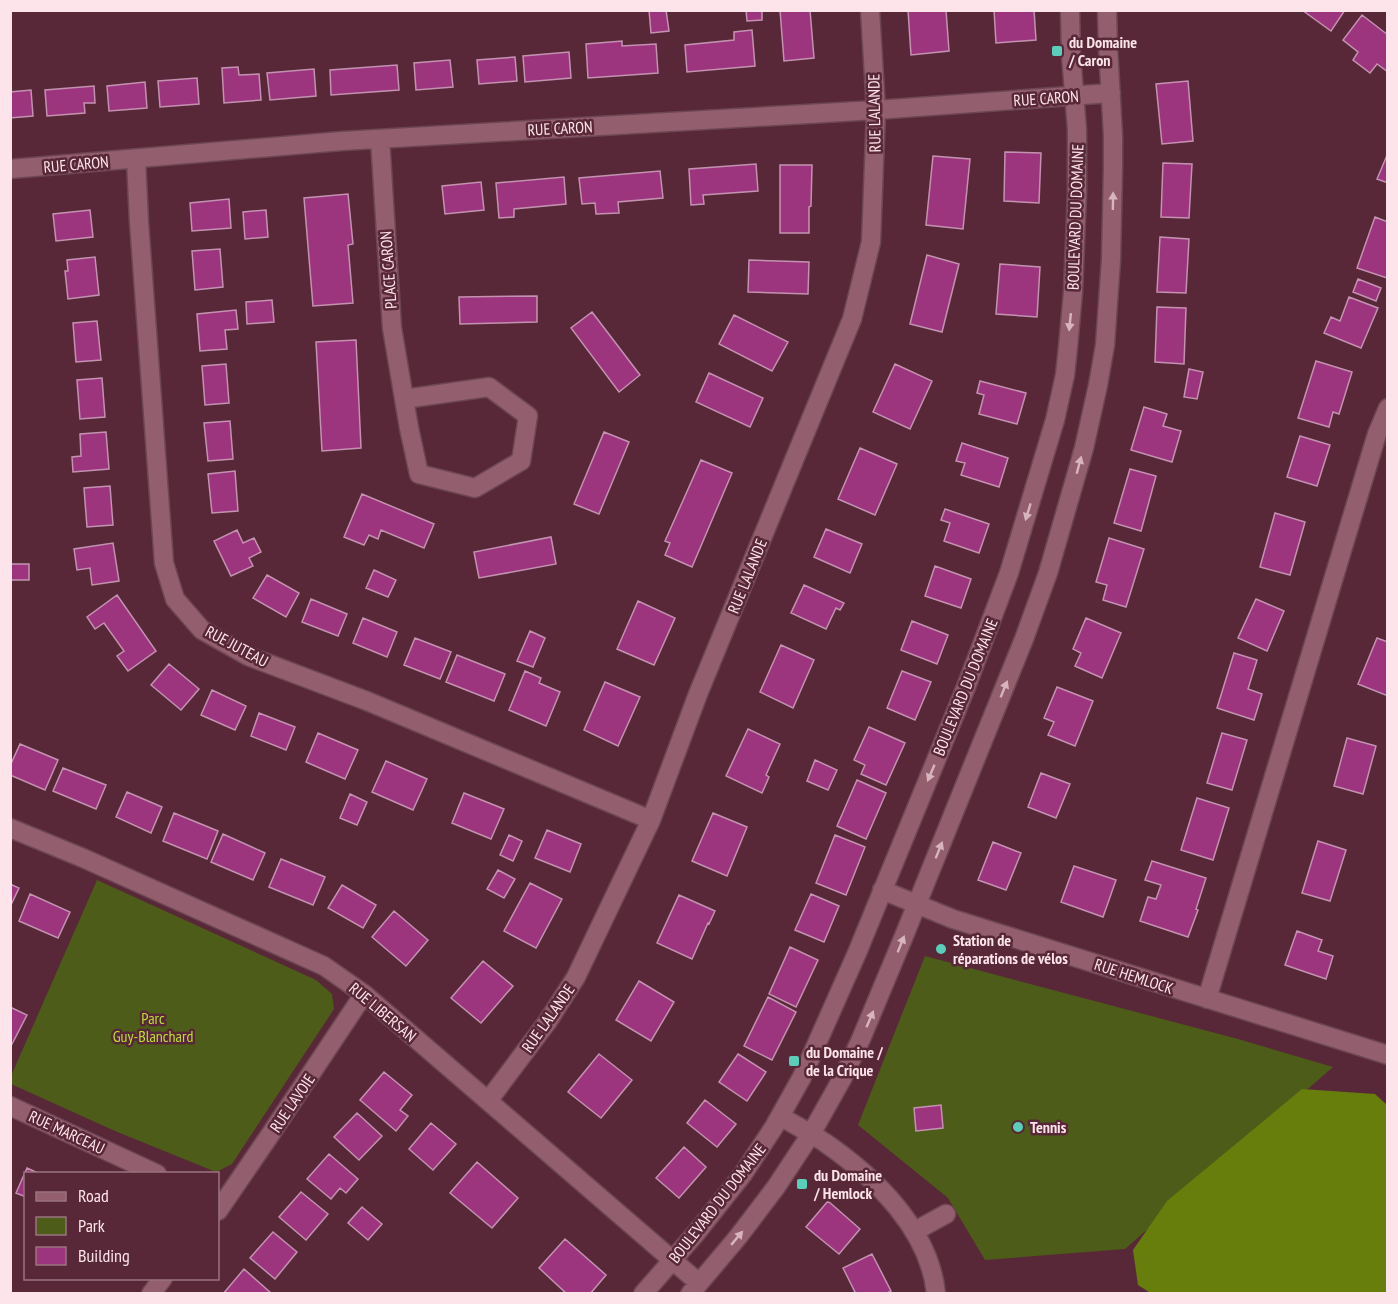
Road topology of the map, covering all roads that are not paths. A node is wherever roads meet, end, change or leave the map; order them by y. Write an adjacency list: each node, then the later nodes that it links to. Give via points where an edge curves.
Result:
1 (870, 10): 6 (street, RUE LALANDE)
2 (1070, 10): 5 (street, BOULEVARD DU DOMAINE)
3 (1107, 10): 4 (street)
4 (1111, 93): 5 (street, RUE CARON); 15 (street, one-way to 4, via 1038,601 1088,430 1105,345 1109,295)
5 (1074, 96): 6 (street, RUE CARON); 14 (street, BOULEVARD DU DOMAINE, one-way to 14, via 1077,193 1073,292 1065,375 1055,420 1000,599)
6 (876, 110): 7 (street, RUE CARON); 12 (street, RUE LALANDE, via 872,242 852,319 698,694)
7 (380, 139): 8 (street, RUE CARON); 10 (street, PLACE CARON, via 392,328)
8 (136, 159): 9 (street, RUE CARON); 12 (street, RUE JUTEAU, via 164,563 175,598 202,630 248,656)
9 (10, 169)
10 (404, 399): 10 (street, PLACE CARON, via 489,387 528,416 522,461 475,488 419,474)
11 (1388, 408): 17 (street)
12 (651, 820): 19 (street, RUE LALANDE, via 576,977 548,1022)
13 (10, 828): 16 (street, RUE LIBERSAN, via 324,966)
14 (882, 890): 15 (street, RUE HEMLOCK); 21 (street, BOULEVARD DU DOMAINE, via 826,1024)
15 (917, 904): 17 (street, RUE HEMLOCK, via 953,919); 22 (street, one-way to 15, via 861,1040)
16 (364, 994): 19 (street, RUE LIBERSAN); 24 (street, RUE LAVOIE)
17 (1207, 999): 18 (street, RUE HEMLOCK)
18 (1388, 1055)
19 (488, 1101): 27 (street, RUE LIBERSAN)
20 (10, 1106): 23 (street, RUE MARCEAU)
21 (780, 1116): 22 (street); 27 (street, BOULEVARD DU DOMAINE, via 732,1189)
22 (811, 1134): 26 (street, via 871,1180); 29 (street, one-way to 22, via 759,1210)
23 (155, 1172)
24 (219, 1205)
25 (946, 1214): 26 (street)
26 (915, 1231): 32 (street, via 931,1266)
27 (672, 1260): 29 (street, RUE LIBERSAN); 31 (street, BOULEVARD DU DOMAINE)
28 (161, 1280): 30 (street)
29 (694, 1288)
30 (151, 1293)
31 (643, 1293)
32 (936, 1293)

